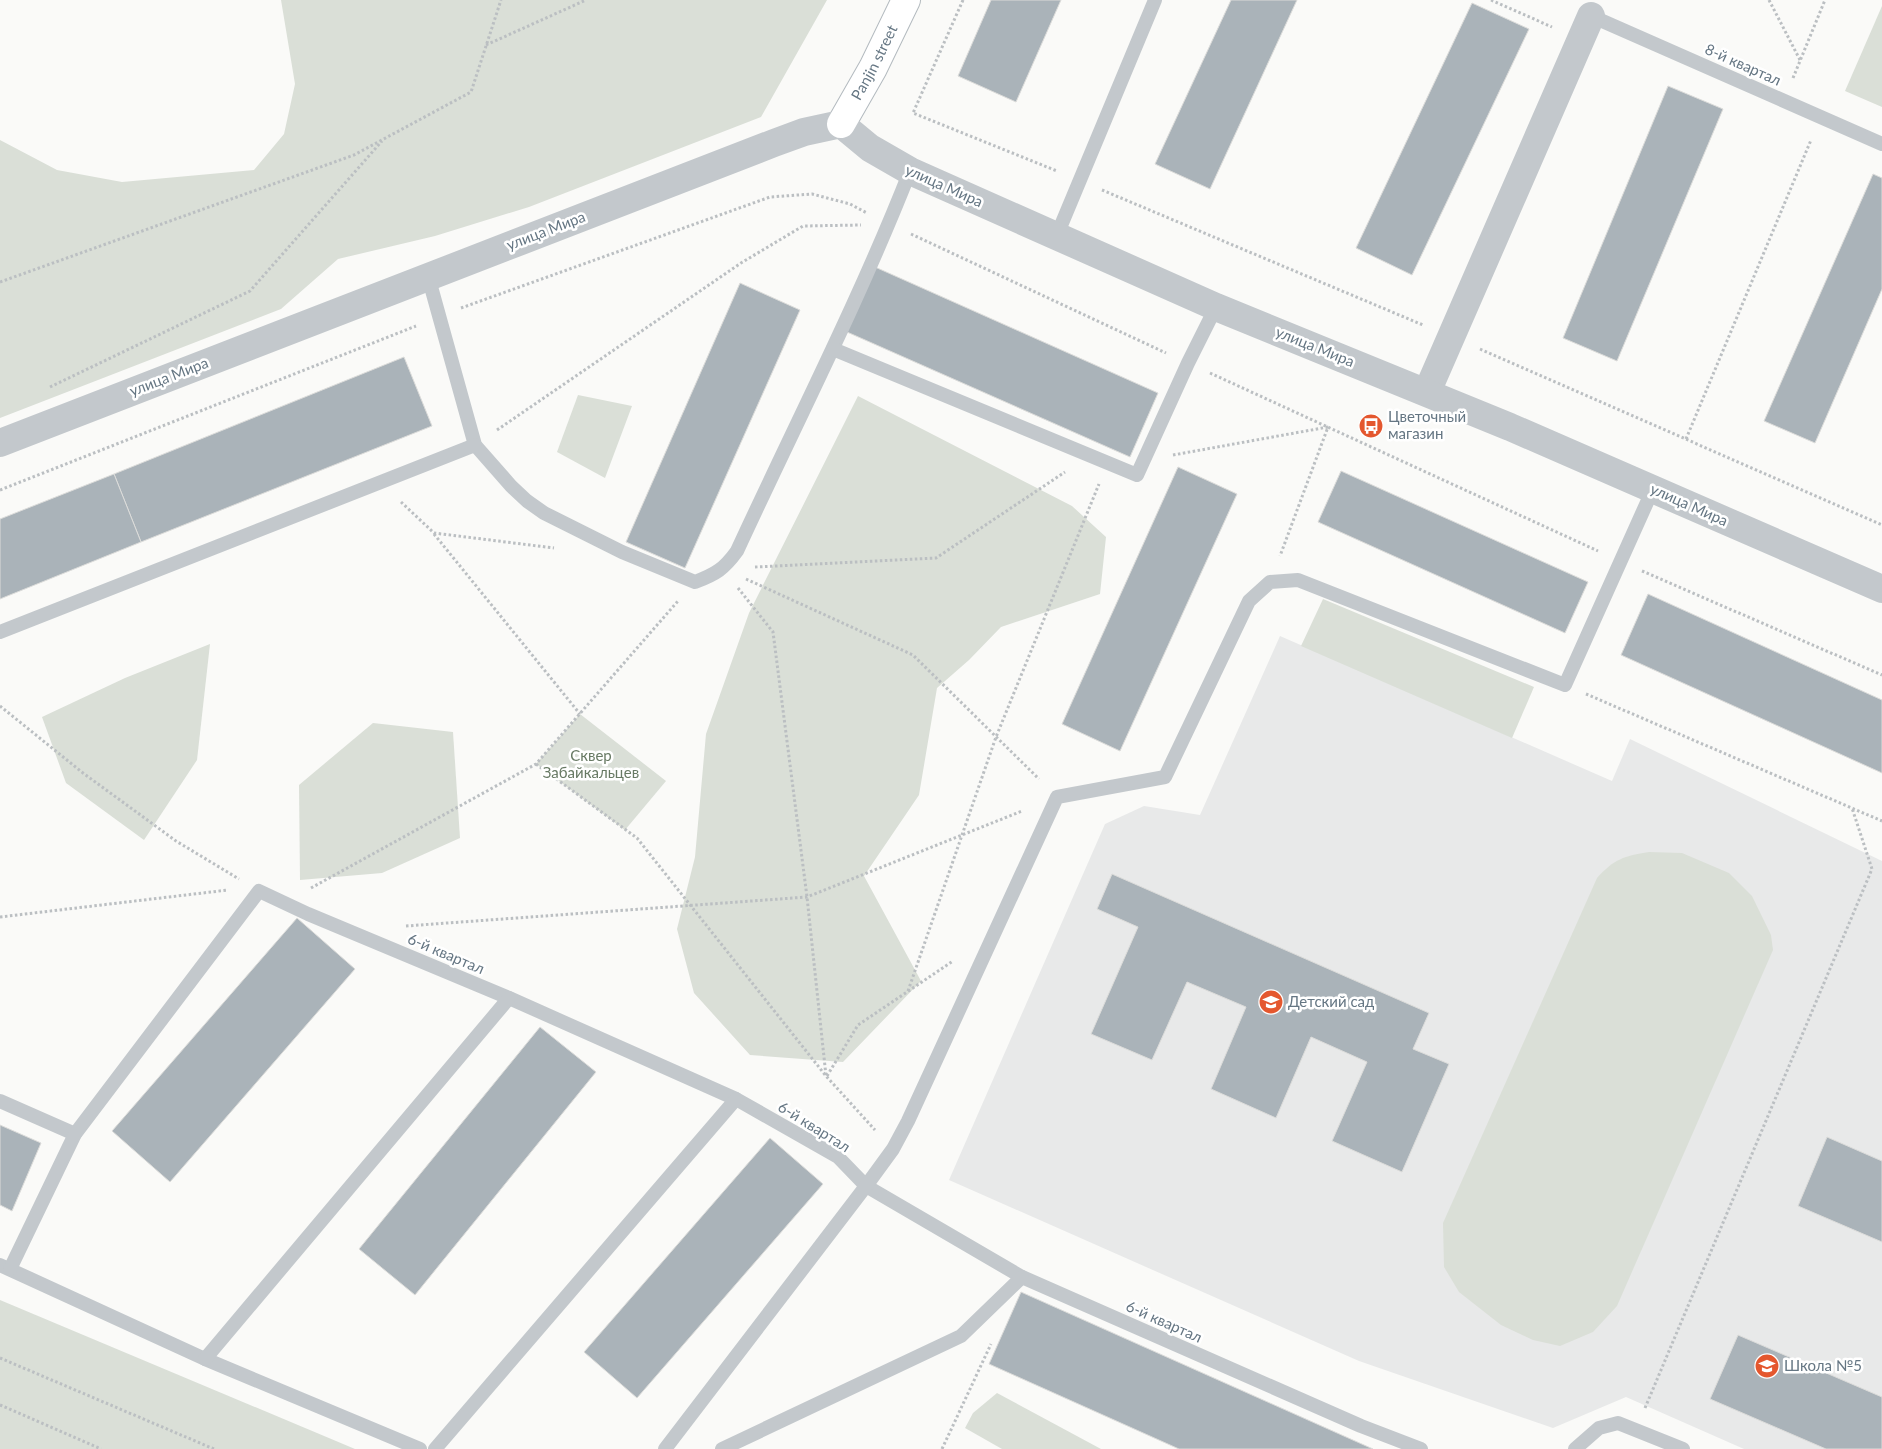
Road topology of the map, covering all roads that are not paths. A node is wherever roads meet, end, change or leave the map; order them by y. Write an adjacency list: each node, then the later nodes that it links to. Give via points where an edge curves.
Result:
1 (906, 0): 4 (street, Panjin street)
2 (1155, 0): 7 (lane)
3 (1586, 27): 5 (lane, 8-й квартал, via 1783,100); 11 (street)
4 (841, 124): 6 (street, улица Мира, via 870,148); 8 (street, улица Мира, via 804,132)
5 (1882, 144)
6 (910, 172): 7 (street, улица Мира); 10 (lane)
7 (1057, 236): 9 (street, улица Мира)
8 (428, 276): 12 (street, улица Мира); 13 (lane)
9 (1216, 307): 10 (lane, via 1137,475); 11 (street, улица Мира)
10 (833, 349): 13 (lane, via 737,551 713,575 695,582 622,552 544,513 510,486)
11 (1427, 392): 14 (street, улица Мира)
12 (0, 443)
13 (475, 445): 16 (lane)
14 (1653, 489): 15 (street, улица Мира); 21 (lane, via 1565,685 1298,580 1270,582 1249,600 1165,776 1057,797 908,1122)
15 (1880, 583)
16 (0, 632)
17 (509, 998): 18 (lane, 6-й квартал); 20 (lane, 6-й квартал, via 256,889); 24 (lane)
18 (736, 1099): 21 (lane, 6-й квартал, via 838,1157); 26 (lane)
19 (0, 1101): 20 (lane)
20 (75, 1134): 22 (lane)
21 (866, 1186): 23 (lane, 6-й квартал); 27 (lane)
22 (5, 1267): 24 (lane)
23 (1022, 1277): 28 (lane, via 961,1336); 29 (lane, 6-й квартал, via 1361,1426)
24 (205, 1359): 25 (lane)
25 (420, 1449)
26 (435, 1449)
27 (665, 1449)
28 (722, 1449)
29 (1421, 1449)
30 (1575, 1449): 31 (lane, via 1599,1428 1618,1423)
31 (1683, 1449)

